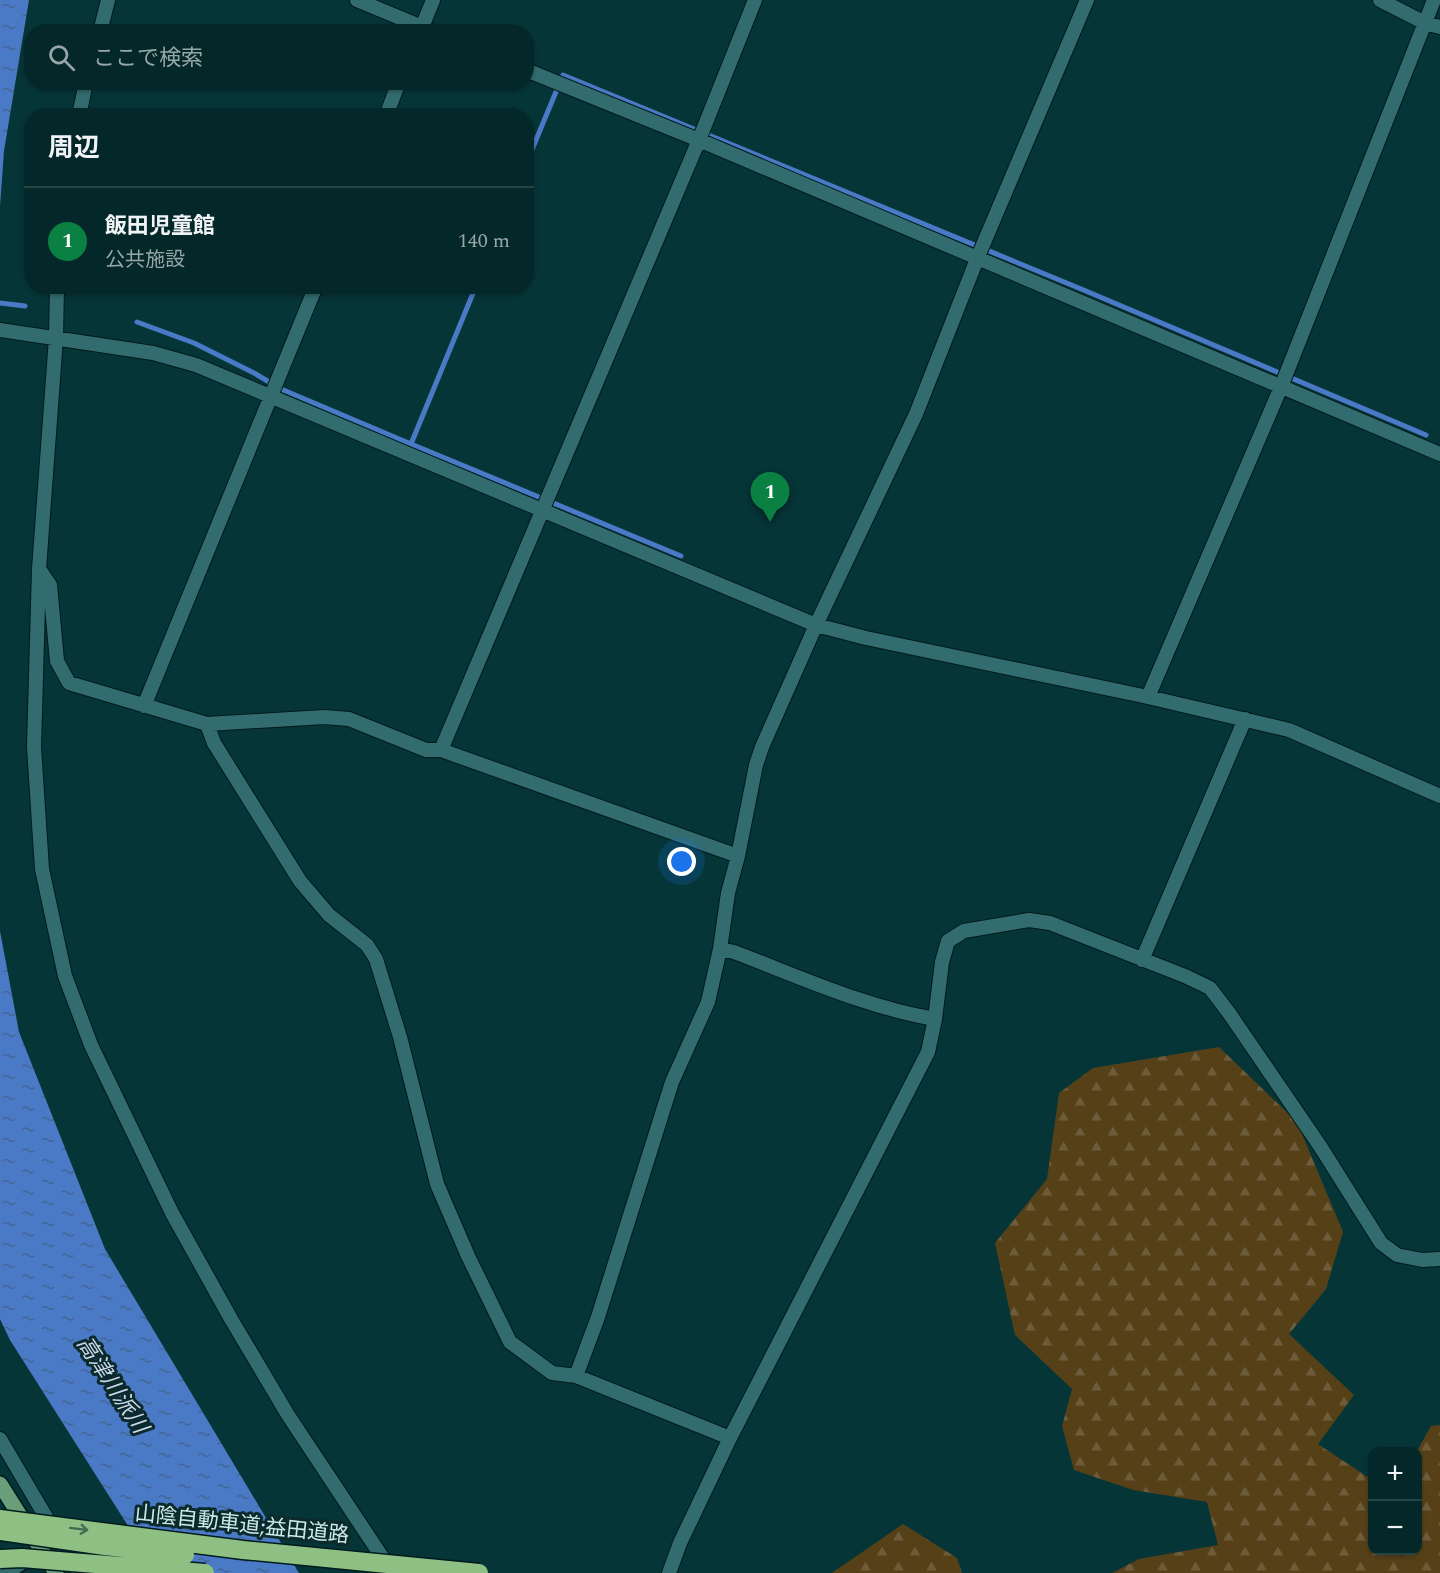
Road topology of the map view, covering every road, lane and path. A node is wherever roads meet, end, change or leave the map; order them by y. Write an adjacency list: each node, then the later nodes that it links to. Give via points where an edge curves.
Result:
1 (108, 0): 9 (street)
2 (357, 0): 10 (street)
3 (433, 0): 11 (street)
4 (755, 0): 18 (street)
5 (1087, 0): 19 (street)
6 (1380, 0): 8 (street)
7 (1434, 0): 8 (street)
8 (1425, 23): 12 (street); 24 (street)
9 (102, 24)
10 (411, 24)
11 (427, 24)
12 (1440, 27)
13 (534, 72): 18 (street)
14 (84, 90): 16 (street)
15 (396, 90): 17 (street)
16 (81, 108)
17 (389, 108)
18 (699, 140): 19 (street); 27 (street)
19 (977, 259): 24 (street); 29 (street, via 916,414)
20 (57, 294): 23 (street)
21 (313, 294): 25 (street)
22 (0, 330): 23 (street)
23 (56, 338): 25 (street, via 153,353); 28 (street)
24 (1281, 387): 26 (street); 30 (street)
25 (271, 396): 27 (street); 31 (street)
26 (1440, 454)
27 (543, 511): 29 (street); 34 (street)
28 (39, 569): 31 (street, via 50,585 57,661 69,683); 54 (street, via 36,780 42,869 65,976 91,1045 172,1213 288,1415)
29 (816, 625): 30 (street); 36 (street, via 762,747)
30 (1148, 697): 32 (street)
31 (144, 705): 33 (street)
32 (1245, 719): 35 (street, via 1288,730); 38 (street)
33 (207, 724): 34 (street, via 349,719 426,750); 41 (street, via 214,742 300,880 329,915 367,945 376,959 400,1036 436,1184 510,1342 552,1373)
34 (441, 750): 36 (street)
35 (1440, 796)
36 (738, 856): 37 (street)
37 (720, 949): 39 (street, via 900,1013); 41 (street, via 708,1002 672,1082)
38 (1142, 960): 39 (street, via 1050,923 1029,920 964,931 948,941); 40 (street, via 1210,988 1320,1146 1381,1243 1397,1255)
39 (935, 1018): 42 (street, via 928,1052)
40 (1440, 1259)
41 (576, 1376): 42 (street)
42 (730, 1438): 56 (street)
43 (0, 1439): 51 (street)
44 (0, 1484): 47 (main road)
45 (0, 1519): 55 (highway, 山陰自動車道;益田道路, one-way to 55, bridge, via 243,1550)
46 (0, 1531): 53 (highway, 山陰自動車道;益田道路, bridge)
47 (41, 1550): 49 (main road); 50 (main road)
48 (0, 1559): 52 (highway, bridge)
49 (5, 1573)
50 (56, 1573)
51 (79, 1573)
52 (205, 1573)
53 (363, 1573)
54 (392, 1573)
55 (479, 1573)
56 (669, 1573)

